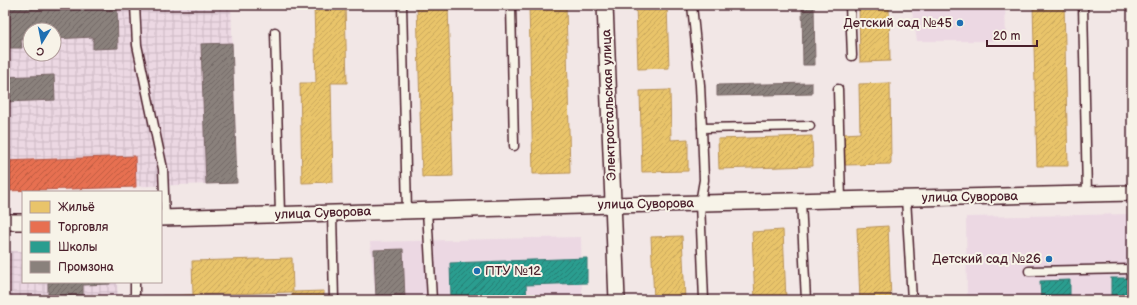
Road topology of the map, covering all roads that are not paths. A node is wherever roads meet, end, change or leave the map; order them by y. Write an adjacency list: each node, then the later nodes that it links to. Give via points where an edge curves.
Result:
1 (135, 5): 25 (lane, via 137,45 162,169)
2 (402, 5): 22 (lane)
3 (511, 5): 13 (lane)
4 (605, 5): 20 (street, Электростальская улица)
5 (692, 5): 12 (lane)
6 (850, 5): 9 (lane)
7 (1083, 5): 15 (lane)
8 (275, 32): 24 (lane)
9 (852, 56)
10 (838, 89): 17 (lane)
11 (810, 126): 12 (lane)
12 (702, 128): 19 (lane, via 704,180)
13 (514, 146)
14 (1132, 193): 15 (street, улица Суворова)
15 (1087, 194): 16 (street, улица Суворова)
16 (906, 198): 17 (street, улица Суворова); 37 (lane)
17 (841, 200): 18 (street, улица Суворова)
18 (801, 201): 19 (street, улица Суворова); 36 (lane)
19 (700, 203): 20 (street, улица Суворова); 35 (lane)
20 (613, 205): 21 (street, улица Суворова); 34 (street, Электростальская улица)
21 (427, 210): 22 (street, улица Суворова); 33 (lane)
22 (407, 211): 23 (street, улица Суворова)
23 (332, 213): 24 (street, улица Суворова); 32 (lane)
24 (280, 214): 25 (street, улица Суворова)
25 (163, 218)
26 (5, 222): 27 (street)
27 (22, 222)
28 (1132, 269): 29 (lane)
29 (1030, 271)
30 (135, 283): 31 (lane)
31 (135, 300)
32 (334, 300)
33 (432, 300)
34 (617, 300)
35 (704, 300)
36 (806, 300)
37 (912, 300)

